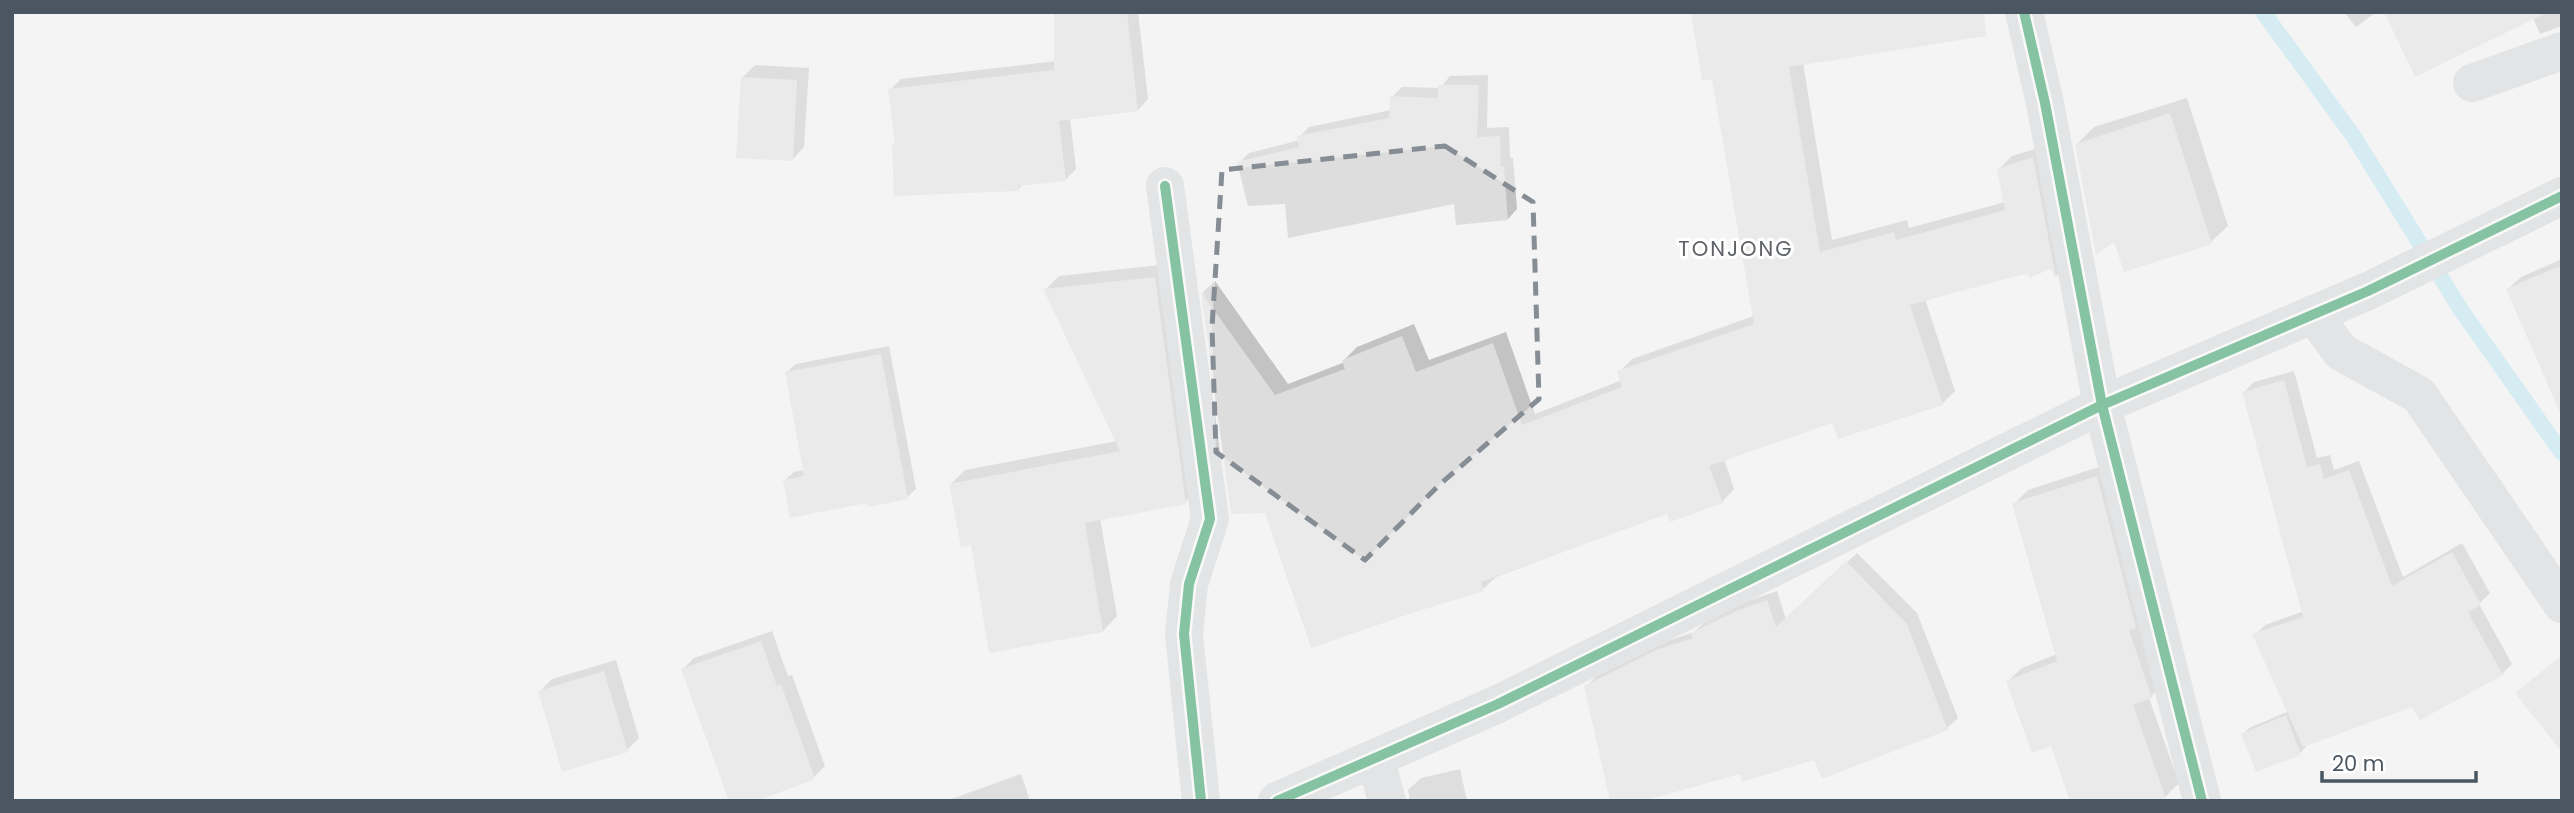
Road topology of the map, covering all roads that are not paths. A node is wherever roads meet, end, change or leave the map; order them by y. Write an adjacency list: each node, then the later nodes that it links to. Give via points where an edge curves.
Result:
1 (2024, 12): 7 (street)
2 (2562, 51): 3 (street)
3 (2472, 83)
4 (1165, 186): 10 (street, via 1209,519 1189,584 1184,634)
5 (2557, 198): 6 (street)
6 (2313, 314): 7 (street); 8 (street, via 2342,352 2420,395)
7 (2102, 405): 9 (street, via 1498,704); 13 (street)
8 (2562, 604)
9 (1376, 758): 11 (street); 12 (street)
10 (1201, 801)
11 (1277, 801)
12 (1387, 801)
13 (2202, 801)

